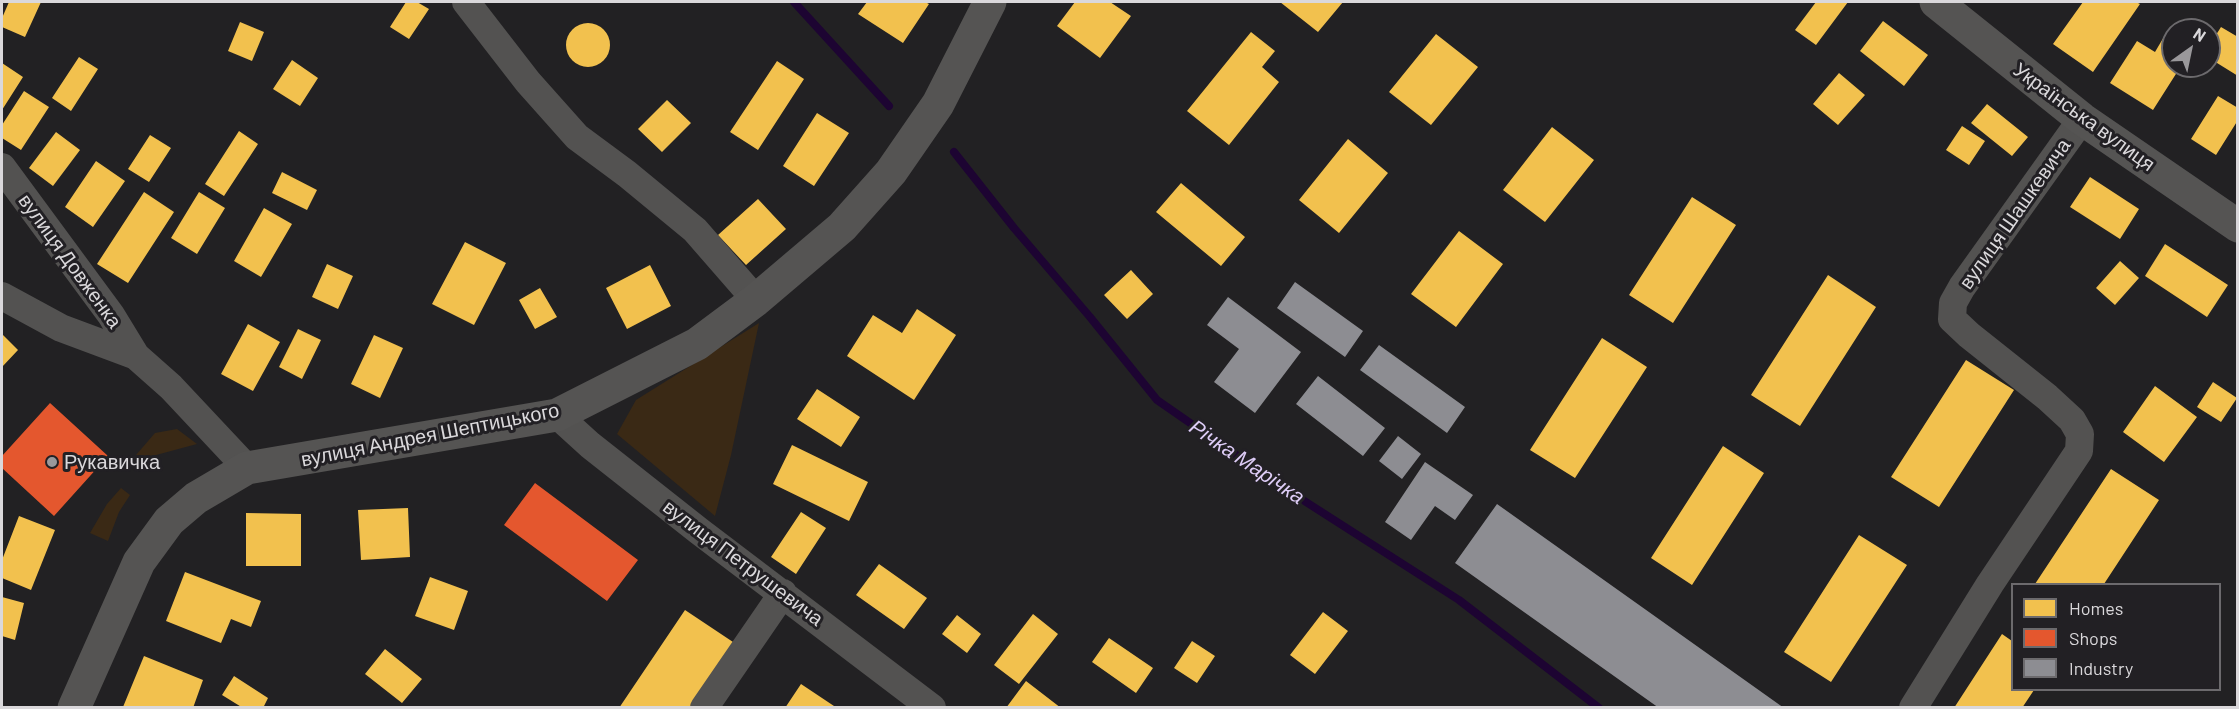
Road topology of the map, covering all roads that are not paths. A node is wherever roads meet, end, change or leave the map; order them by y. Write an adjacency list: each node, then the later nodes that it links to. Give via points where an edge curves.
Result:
1 (466, 2): 8 (street, via 577,137 694,230)
2 (990, 2): 8 (street, вулиця Андрея Шептицького, via 938,104 891,172 842,227)
3 (1936, 2): 4 (street, Українська вулиця)
4 (2082, 119): 6 (street, Українська вулиця); 16 (street, вулиця Шашкевича, via 1962,287 1953,303 1952,319 2073,420 2080,434 2079,451)
5 (2, 167): 9 (street, вулиця Довженка, via 111,315)
6 (2235, 216)
7 (2, 296): 9 (street, вулиця Довженка, via 61,328)
8 (756, 300): 10 (street, вулиця Андрея Шептицького, via 697,344)
9 (136, 356): 11 (street, вулиця Довженка, via 171,387)
10 (557, 415): 11 (street, вулиця Андрея Шептицького); 12 (street, вулиця Петрушевича, via 590,446)
11 (247, 468): 13 (street, вулиця Андрея Шептицького, via 196,498 169,521 139,562)
12 (783, 593): 14 (street); 15 (street, вулиця Петрушевича)
13 (74, 708)
14 (704, 708)
15 (932, 708)
16 (1913, 708)

